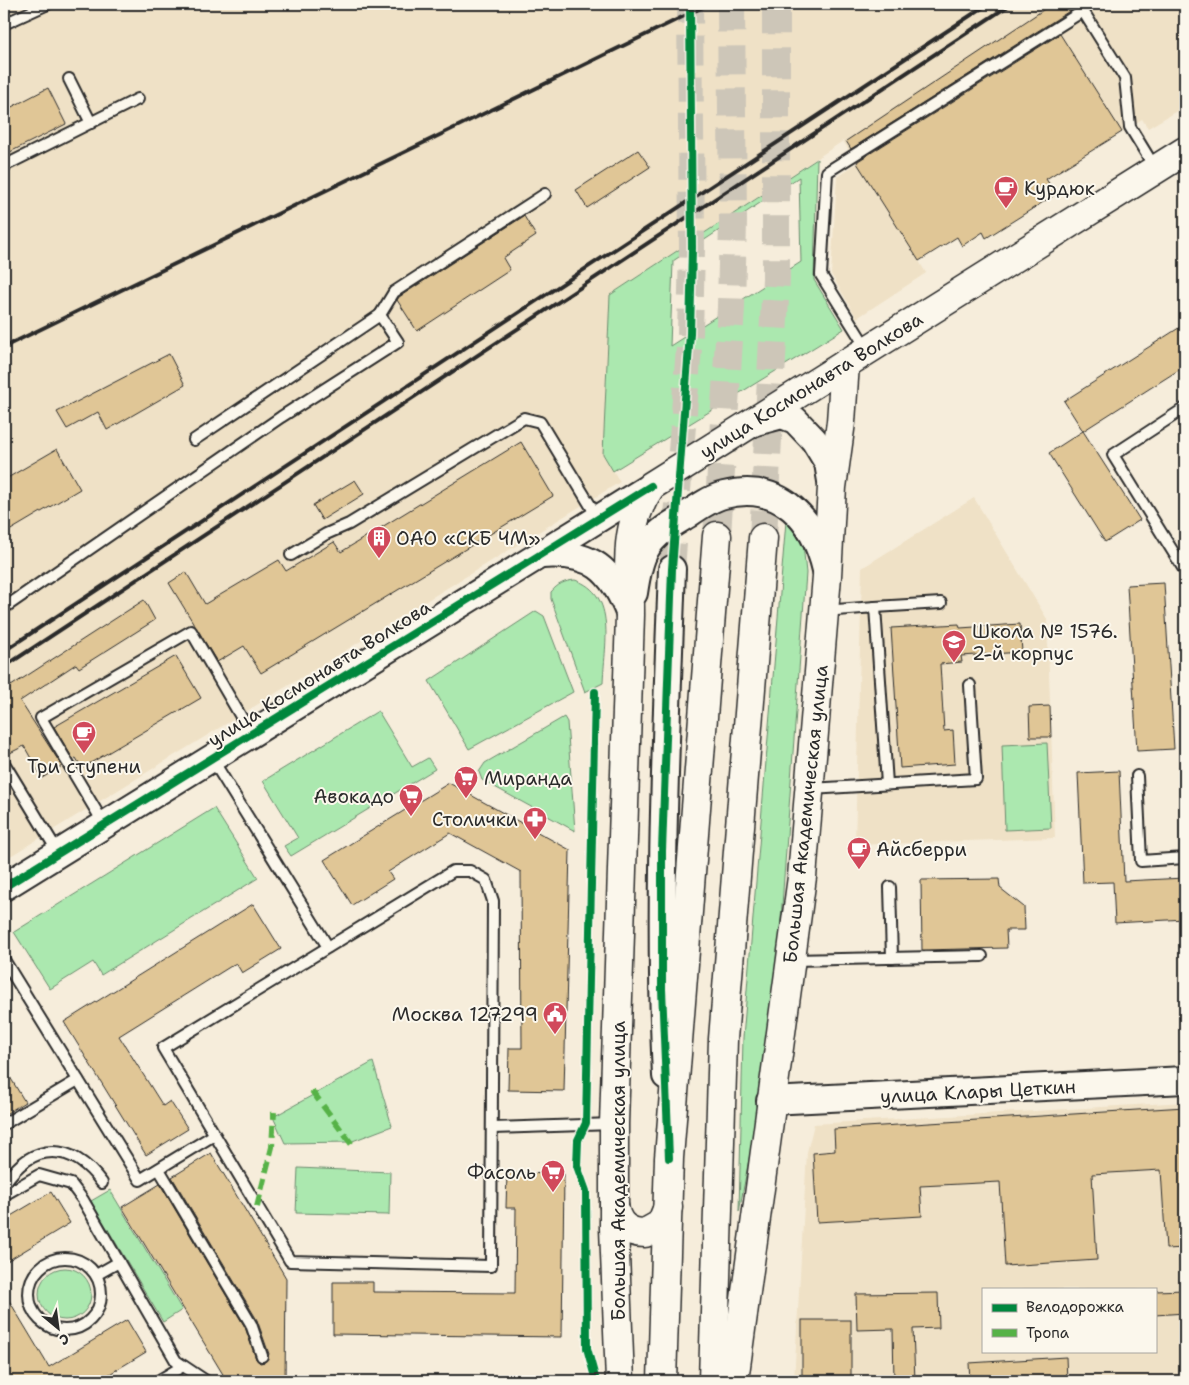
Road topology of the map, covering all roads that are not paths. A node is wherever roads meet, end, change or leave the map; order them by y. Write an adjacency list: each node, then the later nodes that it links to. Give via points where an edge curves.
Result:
1 (48, 4): 2 (lane)
2 (4, 24)
3 (69, 79): 5 (lane)
4 (138, 99): 5 (lane)
5 (91, 123): 7 (lane)
6 (1185, 151): 8 (main road, улица Космонавта Волкова)
7 (4, 166)
8 (1156, 169): 11 (main road, улица Космонавта Волкова); 11 (lane, via 1130,127 1125,78 1083,12 827,172 821,275)
9 (545, 194): 10 (lane, via 394,292)
10 (380, 315): 15 (lane); 28 (lane, via 398,342 273,423)
11 (868, 350): 12 (main road, улица Космонавта Волкова)
12 (845, 364): 14 (main road, улица Космонавта Волкова); 17 (main road, Большая Академическая улица)
13 (1185, 408): 24 (lane, via 1113,455)
14 (749, 424): 16 (main road, улица Космонавта Волкова); 17 (street, via 782,415 795,420 814,440 828,463)
15 (194, 440)
16 (651, 486): 18 (street, улица Космонавта Волкова); 30 (main road, Большая Академическая улица, via 634,515 630,534)
17 (832, 487): 25 (main road, Большая Академическая улица)
18 (599, 519): 21 (lane, via 540,422 524,418 349,524); 22 (street, улица Космонавта Волкова)
19 (717, 536): 55 (main road)
20 (763, 538): 72 (main road, via 723,1039)
21 (291, 555)
22 (541, 555): 30 (street, via 563,553 584,557 600,566 621,592); 32 (street, улица Космонавта Волкова)
23 (672, 569): 55 (street, via 662,851 662,988)
24 (1185, 571)
25 (827, 576): 29 (main road, Большая Академическая улица); 30 (street, via 820,546 812,530 785,503 768,495 746,492 722,496 665,529 646,549 636,578)
26 (942, 602): 27 (lane)
27 (875, 607): 29 (lane); 36 (lane)
28 (4, 608)
29 (824, 611): 37 (main road, Большая Академическая улица)
30 (630, 615): 52 (main road, Большая Академическая улица)
31 (970, 685): 36 (lane, via 976,778)
32 (252, 735): 33 (street, улица Космонавта Волкова); 38 (lane, via 190,631 41,718)
33 (212, 759): 38 (street, улица Космонавта Волкова); 43 (lane)
34 (4, 763): 39 (lane)
35 (1137, 776): 40 (lane, via 1141,861)
36 (887, 784): 37 (lane)
37 (810, 790): 47 (main road, Большая Академическая улица)
38 (105, 825): 39 (street, улица Космонавта Волкова)
39 (59, 853): 41 (street, улица Космонавта Волкова)
40 (1185, 858)
41 (4, 887)
42 (890, 887): 45 (lane)
43 (328, 947): 53 (lane, via 453,871 470,871 486,880 493,901); 54 (lane, via 163,1048)
44 (982, 956): 45 (lane)
45 (892, 958): 47 (lane)
46 (4, 960): 48 (lane)
47 (791, 960): 50 (main road, Большая Академическая улица)
48 (78, 1080): 51 (lane); 56 (lane, via 140,1180)
49 (1185, 1080): 50 (street, улица Клары Цеткин)
50 (770, 1101): 73 (main road, Большая Академическая улица)
51 (4, 1124)
52 (614, 1124): 53 (lane); 60 (main road, Большая Академическая улица)
53 (492, 1128): 54 (lane, via 491,1266 290,1262)
54 (214, 1135): 56 (lane)
55 (669, 1158): 61 (main road)
56 (159, 1169): 64 (lane, via 251,1324)
57 (102, 1183): 58 (lane, via 90,1167 71,1155 47,1152 13,1170)
58 (4, 1184)
59 (4, 1195): 62 (lane, via 39,1175 71,1184)
60 (614, 1206): 61 (main road, via 620,1223 636,1233 654,1230 661,1224); 70 (main road, Большая Академическая улица)
61 (668, 1208): 71 (main road)
62 (119, 1262): 63 (lane); 65 (lane, via 176,1361)
63 (96, 1275): 63 (lane, via 101,1298 91,1319 82,1326 71,1329 48,1326 32,1309 30,1285 35,1274 54,1260 78,1260)
64 (262, 1356)
65 (183, 1366): 66 (lane); 67 (lane)
66 (158, 1381)
67 (206, 1381)
68 (500, 1381): 69 (lane)
69 (527, 1381)
70 (620, 1381)
71 (662, 1381)
72 (713, 1381)
73 (734, 1381)

